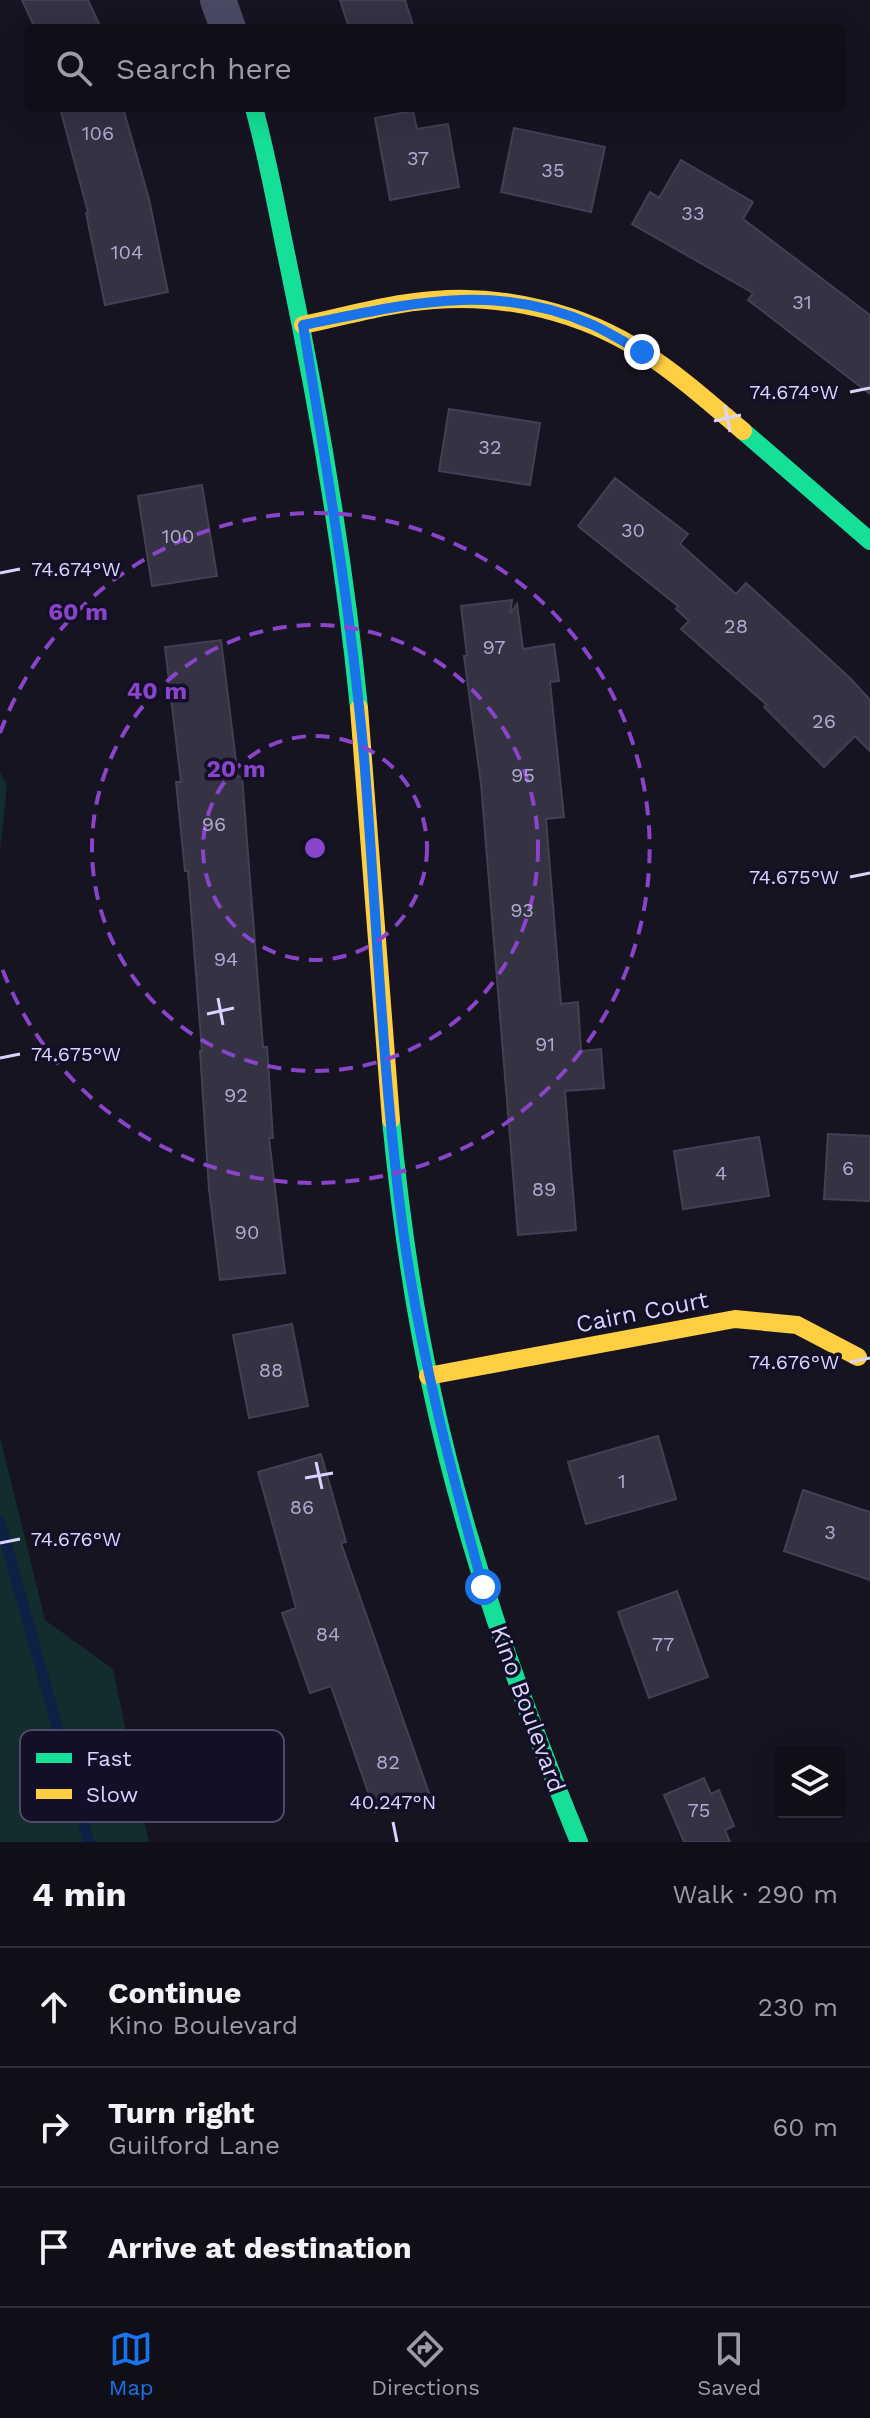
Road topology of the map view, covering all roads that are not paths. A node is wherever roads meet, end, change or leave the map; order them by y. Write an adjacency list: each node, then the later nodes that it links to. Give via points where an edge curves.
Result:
1 (218, 0): 2 (street)
2 (227, 24)
3 (255, 112): 4 (street, Kino Boulevard)
4 (303, 325): 5 (street, via 422,301 474,299 531,306 592,325 684,383); 7 (street, Kino Boulevard, via 340,551 363,754 391,1124)
5 (870, 541)
6 (858, 1357): 7 (street, Cairn Court, via 797,1325 735,1319)
7 (428, 1376): 8 (street, Kino Boulevard, via 483,1587 535,1738)
8 (579, 1842)

